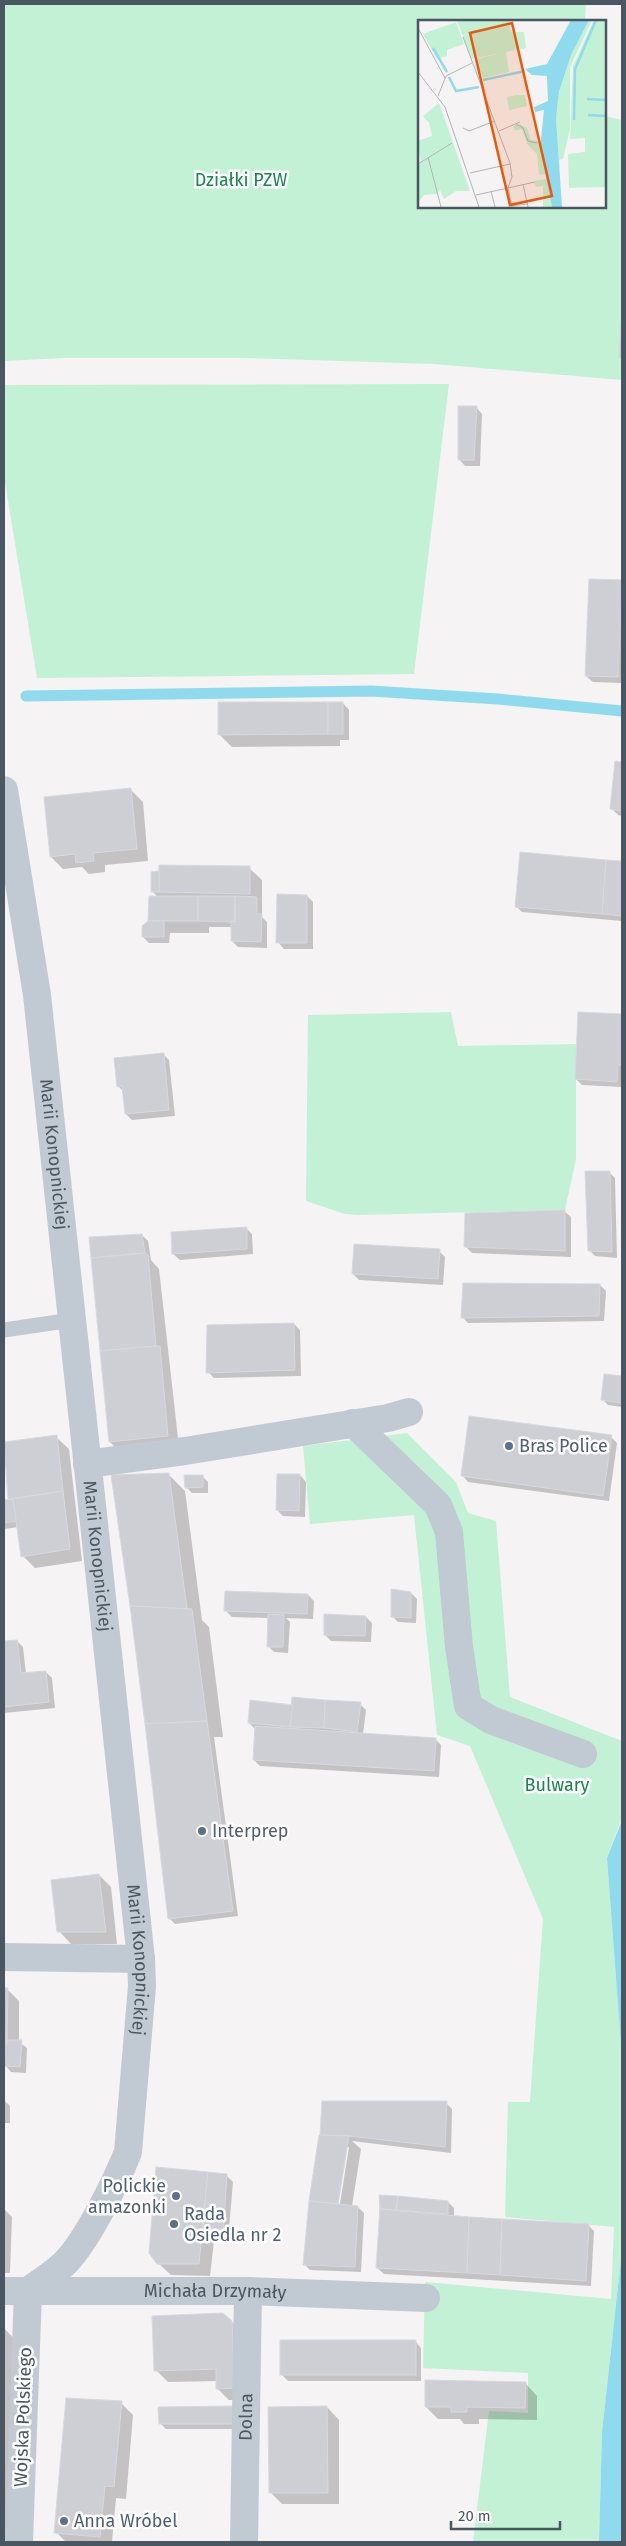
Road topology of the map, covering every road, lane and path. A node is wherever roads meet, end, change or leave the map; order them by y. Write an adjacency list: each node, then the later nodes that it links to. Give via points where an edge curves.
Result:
1 (4, 790): 2 (street, Marii Konopnickiej, via 37,995)
2 (72, 1320): 3 (lane); 6 (street, Marii Konopnickiej)
3 (4, 1330)
4 (409, 1412): 5 (street)
5 (353, 1423): 6 (street); 7 (street, via 438,1505 449,1532 459,1647 468,1706 491,1720)
6 (87, 1464): 9 (street, Marii Konopnickiej)
7 (583, 1754)
8 (4, 1957): 9 (street)
9 (142, 1959): 10 (street, Marii Konopnickiej, via 128,2152 88,2229 65,2263)
10 (16, 2291): 11 (street, Michała Drzymały); 13 (street, Wojska Polskiego)
11 (248, 2291): 12 (street, Michała Drzymały); 14 (street, Dolna)
12 (426, 2298)
13 (19, 2542)
14 (244, 2542)

